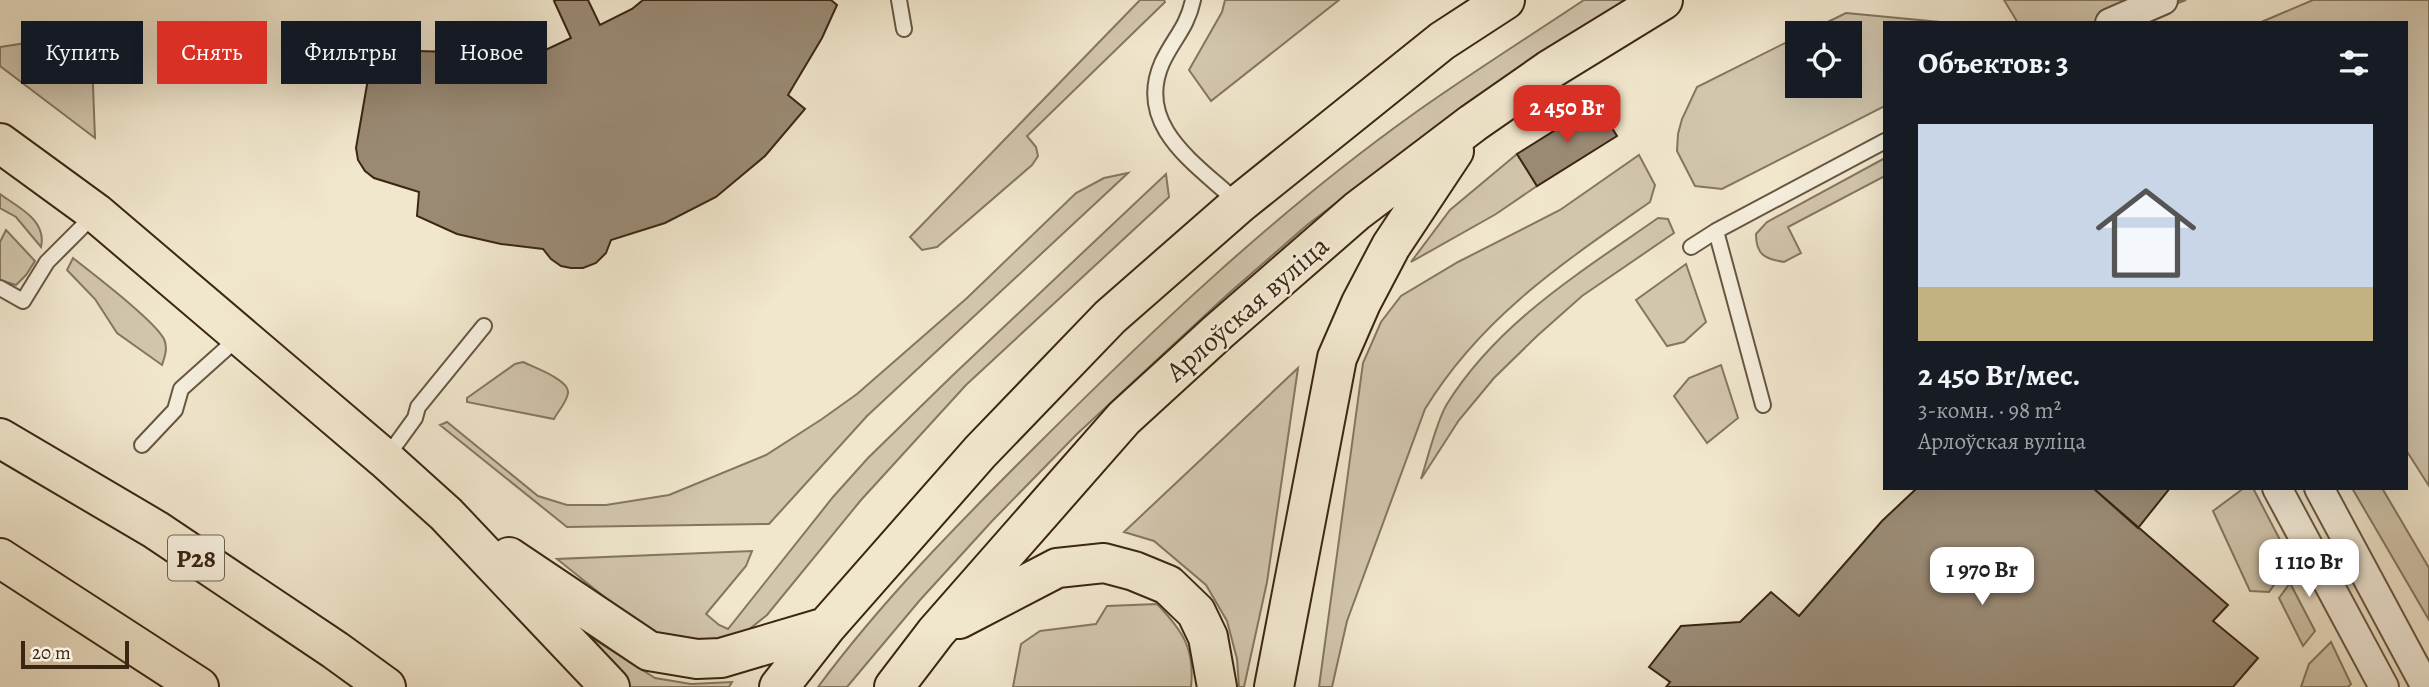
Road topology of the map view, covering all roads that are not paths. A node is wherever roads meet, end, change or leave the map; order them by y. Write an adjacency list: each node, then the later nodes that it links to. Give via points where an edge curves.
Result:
1 (899, 0): 7 (lane)
2 (1193, 0): 11 (lane, via 1189,19 1162,64 1154,97 1157,117 1170,140)
3 (1505, 0): 11 (main road, via 1441,41)
4 (1663, 0): 8 (main road, Арлоўская вуліца)
5 (2163, 0): 6 (street)
6 (2115, 21)
7 (904, 29)
8 (1473, 123): 27 (main road, Арлоўская вуліца, via 1357,211 1124,418); 34 (main road, via 1391,246 1337,358)
9 (1883, 142): 13 (lane)
10 (0, 143): 12 (main road)
11 (1239, 204): 26 (main road, via 1110,317 980,452)
12 (96, 213): 15 (lane, via 47,262 23,301); 17 (main road)
13 (1716, 231): 14 (lane); 18 (lane)
14 (1691, 247)
15 (0, 288)
16 (484, 326): 21 (lane, via 418,407)
17 (240, 336): 20 (lane, via 181,389 176,410); 21 (main road)
18 (1763, 405)
19 (0, 438): 29 (main road, Р28, via 156,530)
20 (142, 444)
21 (385, 459): 24 (main road)
22 (2278, 490): 35 (street)
23 (2320, 490): 36 (street)
24 (446, 514): 26 (main road, via 649,651 721,658); 30 (main road)
25 (0, 558): 28 (main road)
26 (825, 627): 31 (main road)
27 (936, 632): 32 (main road, Арлоўская вуліца); 33 (main road, via 1057,568 1104,563 1168,585 1196,612 1208,637)
28 (199, 687)
29 (387, 687)
30 (610, 687)
31 (779, 687)
32 (894, 687)
33 (1217, 687)
34 (1274, 687)
35 (2384, 687)
36 (2426, 687)

